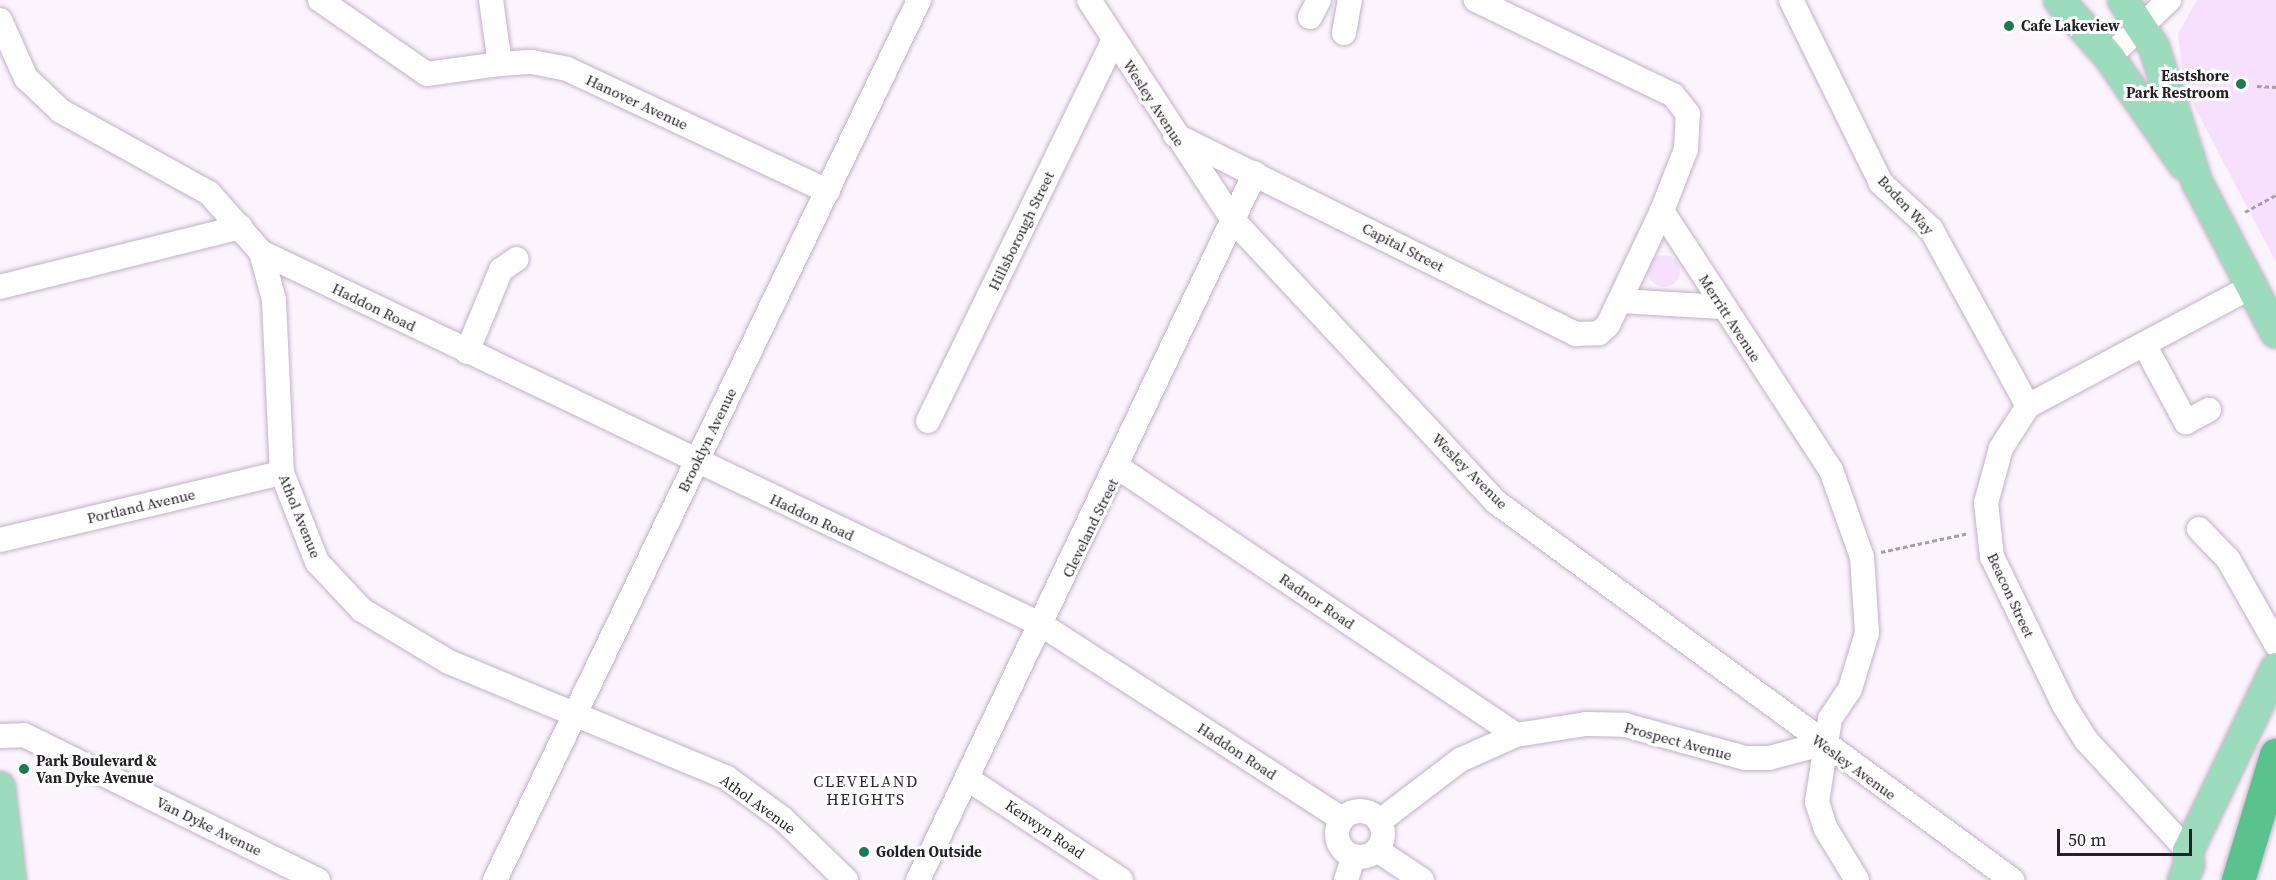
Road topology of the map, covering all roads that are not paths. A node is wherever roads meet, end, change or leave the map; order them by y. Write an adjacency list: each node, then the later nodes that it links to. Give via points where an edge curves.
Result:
1 (320, 0): 17 (street, Hanover Avenue, via 427,74)
2 (491, 0): 17 (street)
3 (919, 0): 22 (street, Brooklyn Avenue)
4 (1089, 0): 14 (street, Wesley Avenue)
5 (1350, 0): 13 (street)
6 (1476, 0): 23 (street, via 1682,104 1689,129 1686,149)
7 (1791, 0): 35 (street, Boden Way, via 1881,183 1931,229)
8 (2059, 0): 15 (main road)
9 (2123, 0): 12 (main road)
10 (2169, 0): 12 (street)
11 (0, 20): 18 (street, Athol Avenue)
12 (2143, 25): 15 (street); 21 (main road, via 2165,73)
13 (1344, 33)
14 (1114, 40): 19 (street, Wesley Avenue); 37 (street, Hillsborough Street)
15 (2109, 57): 21 (main road)
16 (0, 58): 18 (street, Athol Avenue)
17 (500, 64): 22 (street, Hanover Avenue, via 532,62 567,69)
18 (26, 78): 25 (street, Athol Avenue, via 61,111 209,193)
19 (1173, 134): 20 (street, Capital Street); 24 (street, Wesley Avenue)
20 (1255, 173): 24 (street, Cleveland Street); 30 (street, Capital Street, via 1576,334 1599,333)
21 (2197, 182): 29 (main road)
22 (828, 191): 38 (street, Brooklyn Avenue)
23 (1662, 211): 30 (street, Capital Street); 31 (street, Merritt Avenue)
24 (1233, 220): 39 (street, Cleveland Street); 49 (street, Wesley Avenue, via 1496,502)
25 (241, 227): 26 (street, Athol Avenue); 28 (street)
26 (261, 252): 34 (street, Haddon Road); 40 (street, Athol Avenue, via 274,300)
27 (517, 259): 34 (street, via 501,270)
28 (0, 287)
29 (2251, 287): 32 (main road); 33 (street)
30 (1620, 301): 31 (street)
31 (1722, 307): 49 (street, Merritt Avenue, via 1831,470 1862,557 1867,633 1859,666)
32 (2276, 333)
33 (2144, 344): 35 (street); 36 (street, via 2186,422)
34 (467, 352): 38 (street, Haddon Road)
35 (2028, 406): 55 (street, Beacon Street, via 1989,476 1985,530 1992,558 2086,740)
36 (2210, 410)
37 (928, 421)
38 (696, 463): 43 (street, Haddon Road); 46 (street, Brooklyn Avenue)
39 (1119, 468): 43 (street, Cleveland Street); 47 (street, Radnor Road)
40 (282, 473): 42 (street, Portland Avenue); 46 (street, Athol Avenue, via 317,562 362,610 449,662)
41 (2199, 529): 44 (street, via 2228,559)
42 (0, 540)
43 (1042, 625): 51 (street, Cleveland Street); 53 (street, Haddon Road)
44 (2276, 644)
45 (2276, 668): 55 (main road)
46 (573, 718): 59 (street, Brooklyn Avenue); 60 (street, Athol Avenue, via 727,778 783,819)
47 (1516, 735): 49 (street, Prospect Avenue, via 1586,724 1624,725 1745,758 1768,758); 54 (street, Prospect Avenue, via 1460,760)
48 (0, 736): 58 (street, Van Dyke Avenue, via 24,735)
49 (1822, 744): 65 (street, via 1819,812); 66 (street, Wesley Avenue)
50 (2276, 755): 68 (highway)
51 (968, 778): 61 (street, Cleveland Street); 62 (street, Kenwyn Road)
52 (0, 787): 57 (main road)
53 (1342, 819): 54 (street, via 1365,811); 56 (street, via 1337,838)
54 (1380, 821): 56 (street, via 1383,836)
55 (2188, 851): 67 (main road, via 2190,866)
56 (1365, 853): 63 (street); 64 (street)
57 (10, 880)
58 (318, 880)
59 (495, 880)
60 (846, 880)
61 (918, 880)
62 (1121, 880)
63 (1346, 880)
64 (1422, 880)
65 (1857, 880)
66 (2012, 880)
67 (2183, 880)
68 (2238, 880)

